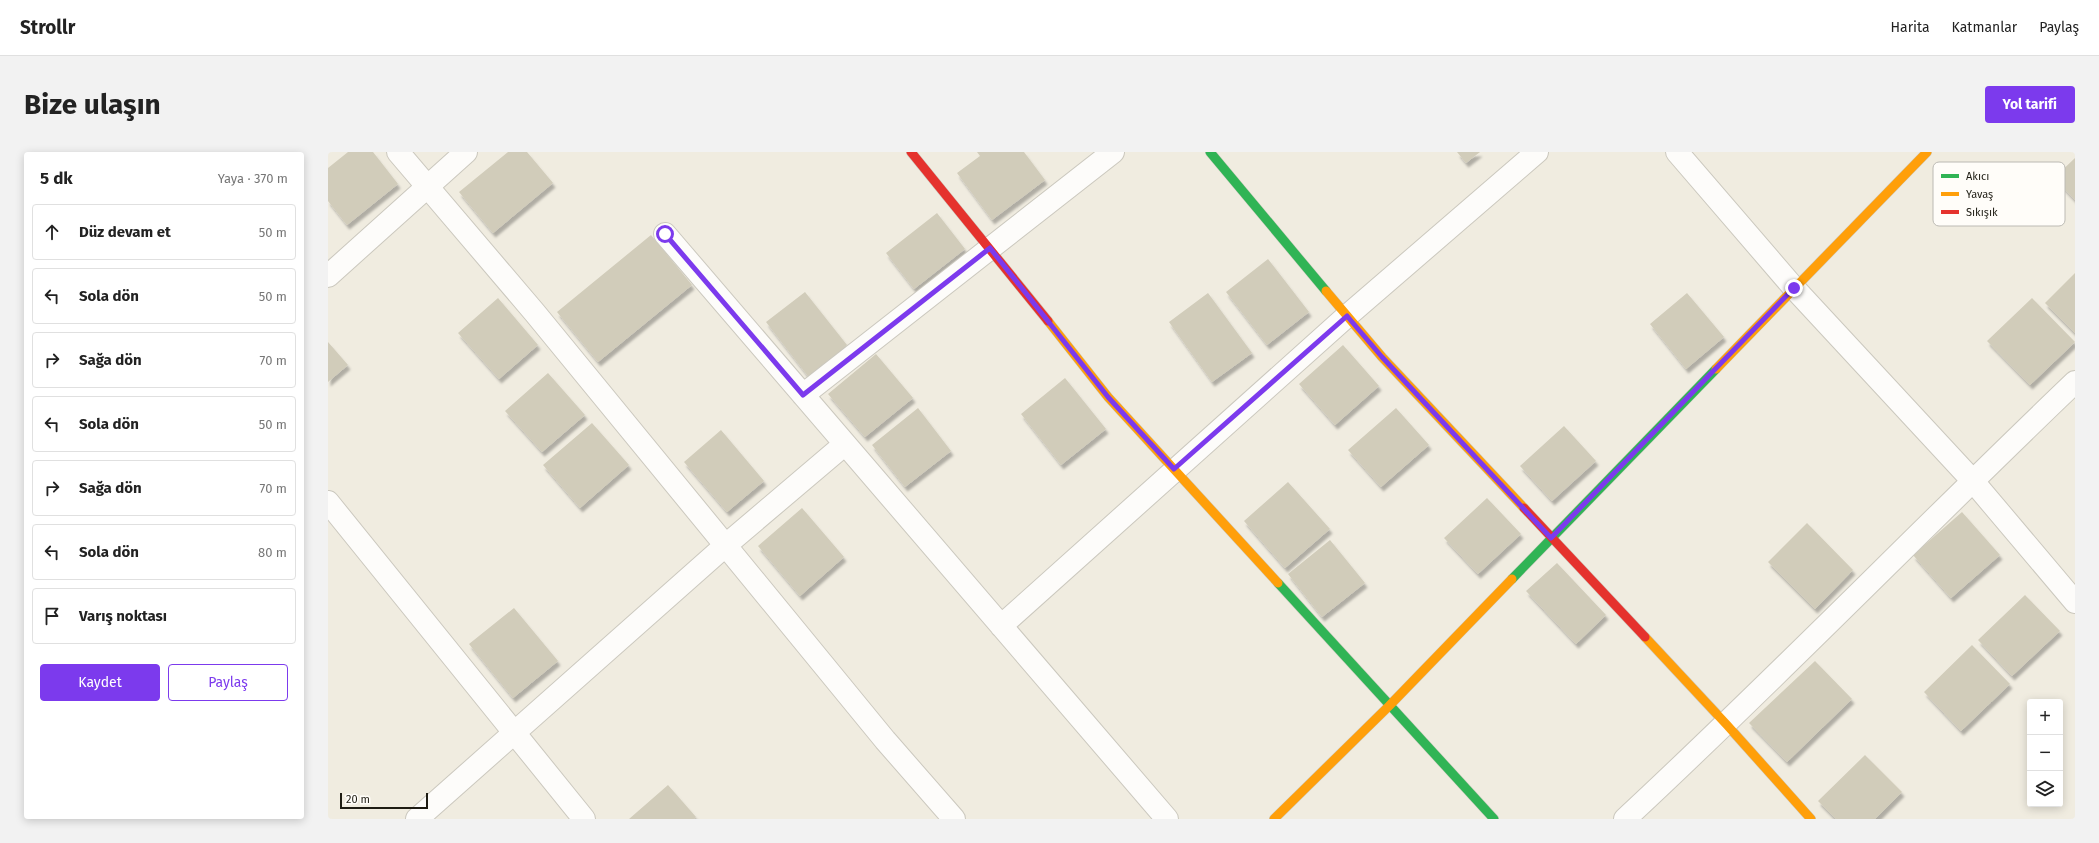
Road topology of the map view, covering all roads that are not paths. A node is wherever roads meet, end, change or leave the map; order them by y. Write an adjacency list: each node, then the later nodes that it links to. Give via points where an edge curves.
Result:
1 (398, 152): 9 (street)
2 (466, 152): 9 (street)
3 (911, 152): 11 (street)
4 (1113, 152): 11 (street)
5 (1210, 152): 14 (street)
6 (1537, 152): 14 (street)
7 (1677, 152): 13 (street)
8 (1927, 152): 13 (street)
9 (428, 187): 12 (street); 22 (street, via 536,313)
10 (665, 234): 16 (street)
11 (990, 248): 16 (street); 18 (street, via 1108,397)
12 (328, 276)
13 (1794, 288): 19 (street); 21 (street)
14 (1347, 316): 18 (street); 21 (street)
15 (2075, 382): 19 (street)
16 (803, 395): 17 (street)
17 (845, 444): 22 (street); 24 (street)
18 (1174, 469): 24 (street); 25 (street)
19 (1972, 480): 23 (street); 26 (street)
20 (328, 502): 27 (street)
21 (1551, 538): 25 (street); 26 (street)
22 (726, 545): 27 (street); 31 (street, via 885,740)
23 (2075, 602)
24 (1001, 626): 28 (street)
25 (1389, 706): 32 (street); 33 (street)
26 (1726, 725): 34 (street); 35 (street)
27 (514, 733): 29 (street); 30 (street)
28 (1165, 818)
29 (417, 819)
30 (584, 819)
31 (954, 819)
32 (1274, 819)
33 (1494, 819)
34 (1625, 819)
35 (1810, 819)

